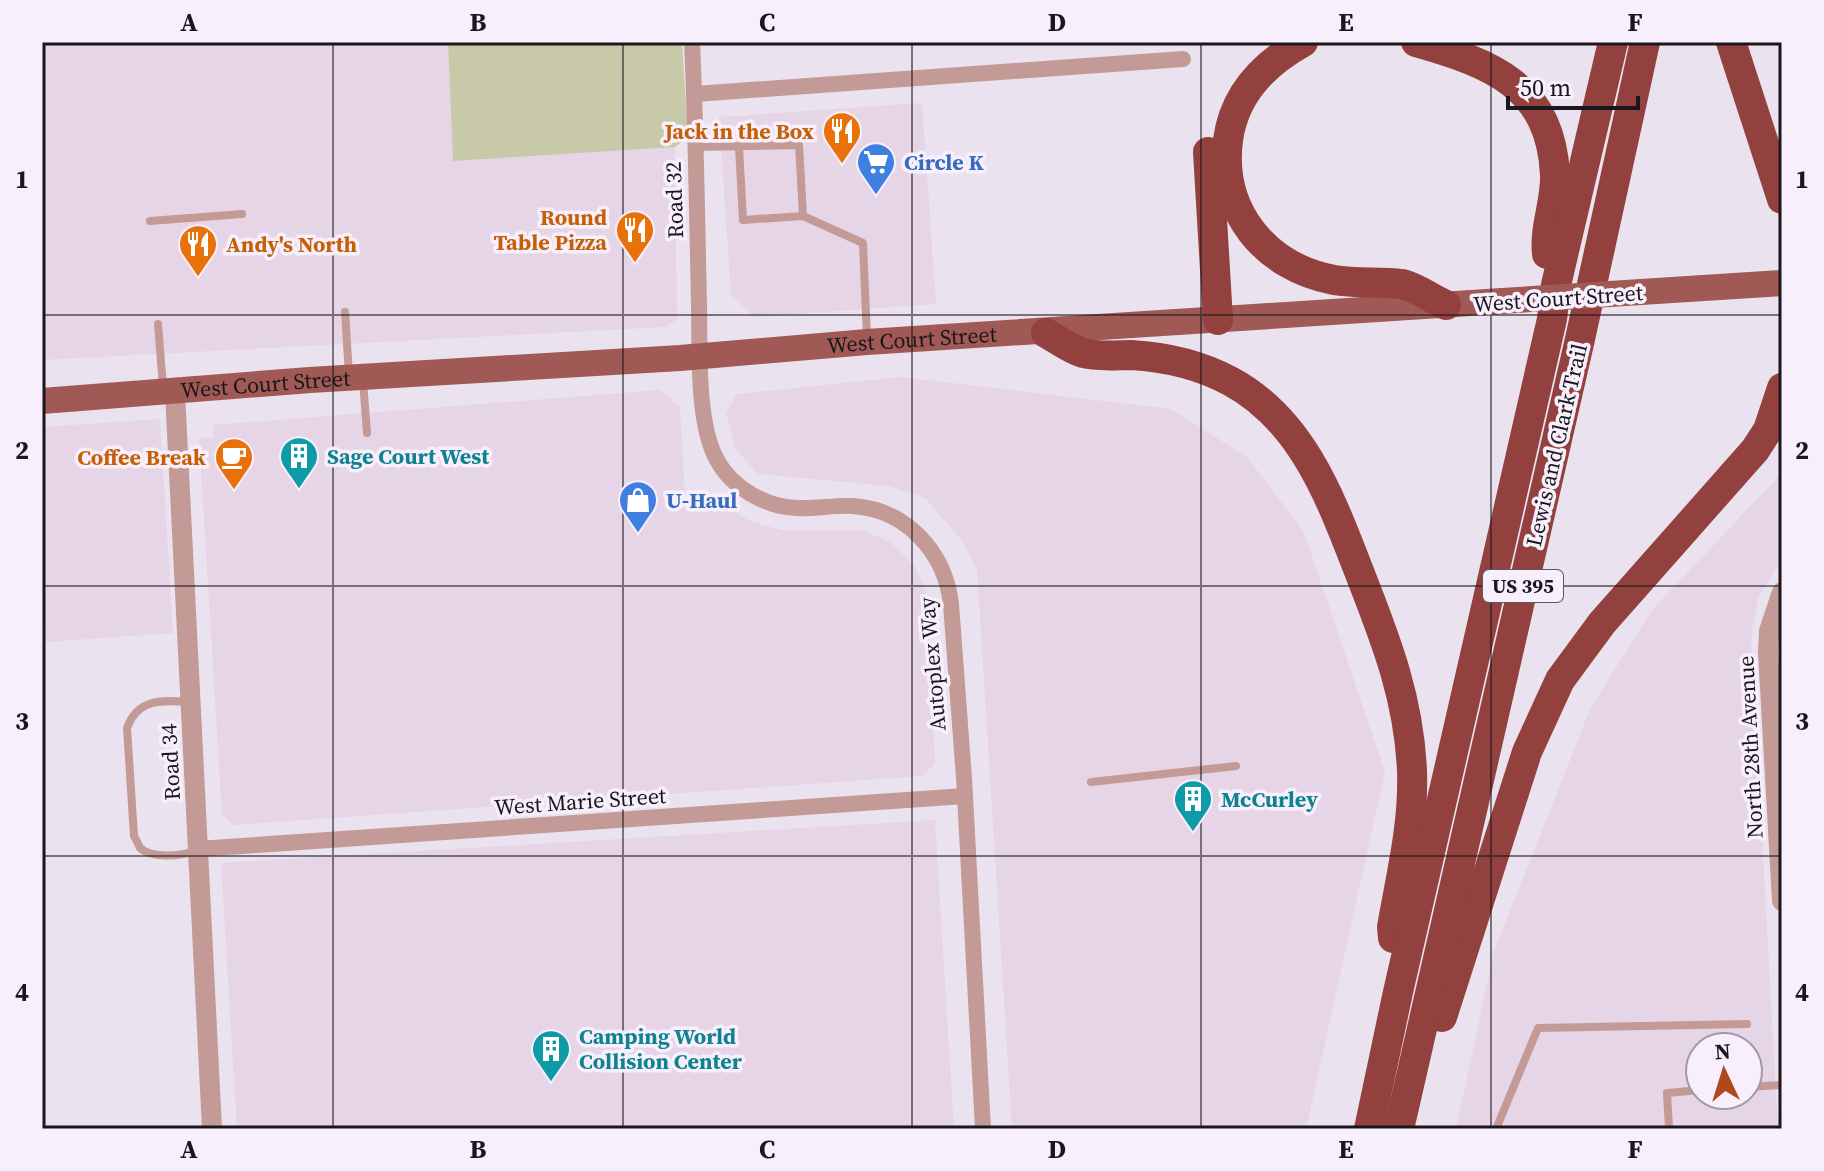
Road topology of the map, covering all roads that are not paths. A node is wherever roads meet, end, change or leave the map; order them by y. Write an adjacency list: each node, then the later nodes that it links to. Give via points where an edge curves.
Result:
1 (692, 42): 9 (street, Road 32)
2 (1267, 42): 20 (highway, via 1236,72 1210,128)
3 (1303, 42): 18 (highway, via 1282,53 1249,85 1229,129 1227,172 1244,222 1292,267 1337,281 1404,285)
4 (1416, 42): 17 (highway, via 1488,66 1520,89 1542,121 1555,176 1545,250)
5 (1613, 42): 17 (highway, Lewis and Clark Trail / US 395)
6 (1645, 42): 41 (highway, Lewis and Clark Trail / US 395)
7 (1731, 42): 12 (highway)
8 (1183, 59): 9 (street)
9 (695, 94): 10 (street, Road 32)
10 (695, 147): 11 (lane); 24 (street, Road 32)
11 (739, 147): 14 (lane, via 799,145); 14 (lane, via 743,220)
12 (1782, 199)
13 (242, 214): 15 (lane)
14 (803, 216): 23 (lane, via 863,243)
15 (150, 221)
16 (1782, 283): 18 (main road, West Court Street, bridge)
17 (1556, 285): 39 (highway, Lewis and Clark Trail / US 395)
18 (1446, 305): 20 (main road, West Court Street)
19 (345, 312): 25 (lane)
20 (1218, 320): 22 (main road, West Court Street)
21 (158, 324): 27 (lane)
22 (1046, 333): 23 (main road, West Court Street); 39 (highway, via 1084,353 1163,359 1232,382 1286,427 1315,468 1387,645 1407,716 1413,791 1392,927)
23 (867, 342): 24 (main road, West Court Street)
24 (700, 356): 25 (main road, West Court Street); 35 (street, Autoplex Way, via 713,452 743,489 778,506 854,506 887,514 923,538 936,557 949,592)
25 (356, 377): 27 (main road, West Court Street); 29 (lane)
26 (1782, 388): 41 (highway, via 1755,450 1602,623 1560,680 1527,752 1439,1025)
27 (169, 393): 28 (main road, West Court Street); 32 (street, Road 34)
28 (42, 401)
29 (367, 433)
30 (1782, 592): 31 (street, North 28th Avenue, via 1769,631)
31 (1776, 688): 36 (street, North 28th Avenue)
32 (191, 702): 37 (street, Road 34); 37 (lane, via 146,703 132,713 127,728 134,836 140,848 153,854)
33 (1236, 766): 34 (lane)
34 (1091, 782)
35 (965, 796): 37 (street, West Marie Street); 44 (street, Autoplex Way)
36 (1780, 816): 38 (street, North 28th Avenue)
37 (198, 849): 43 (street, Road 34)
38 (1782, 901)
39 (1398, 992): 45 (highway, Lewis and Clark Trail / US 395)
40 (1747, 1024): 47 (lane, via 1538,1028)
41 (1414, 1062): 46 (highway, Lewis and Clark Trail / US 395)
42 (1684, 1091): 48 (lane, via 1667,1093)
43 (212, 1129)
44 (983, 1129)
45 (1369, 1129)
46 (1399, 1129)
47 (1496, 1129)
48 (1669, 1129)

